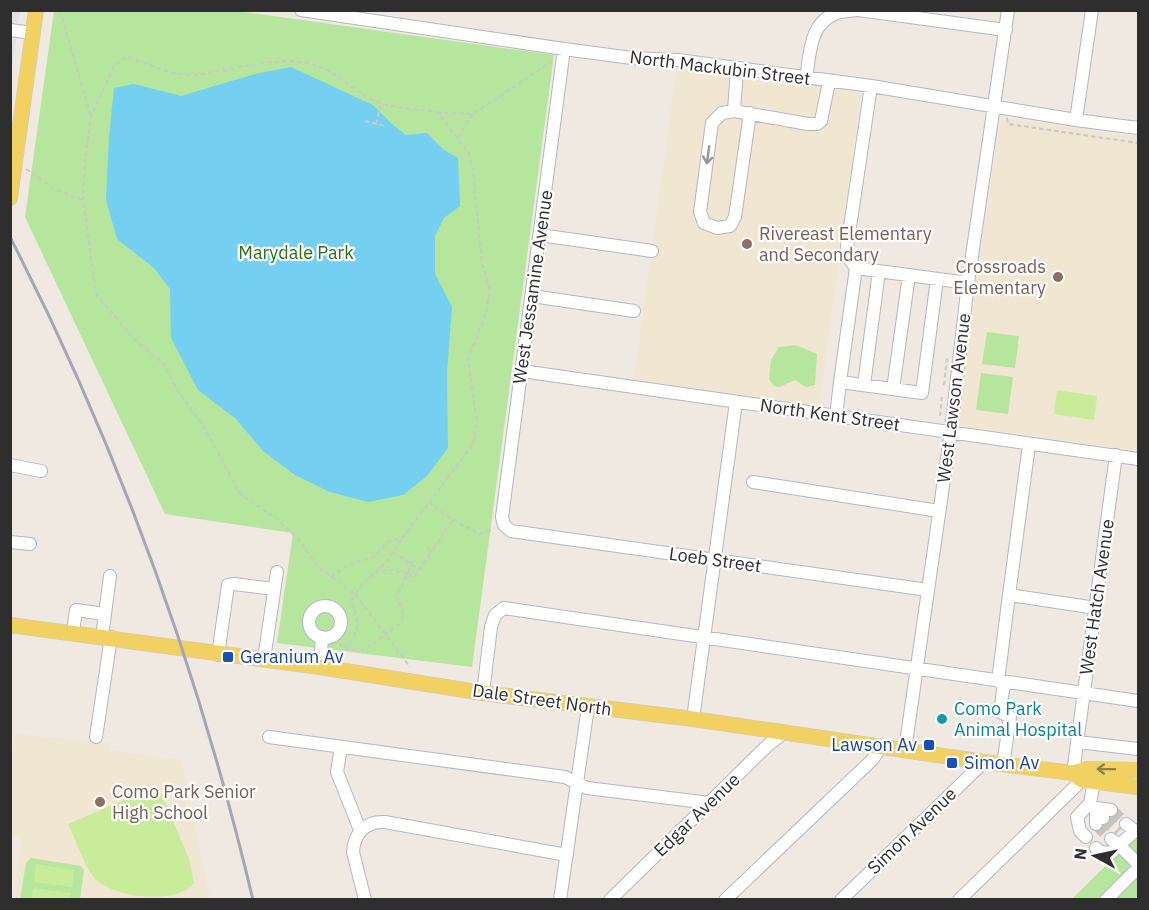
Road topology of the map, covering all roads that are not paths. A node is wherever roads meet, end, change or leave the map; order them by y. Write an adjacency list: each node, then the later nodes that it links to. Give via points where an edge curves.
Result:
1 (36, 10): 9 (main road)
2 (301, 10): 6 (street, North Mackubin Street)
3 (857, 10): 8 (street); 12 (street, via 836,13 821,23 814,34)
4 (1008, 10): 8 (street, West Lawson Avenue)
5 (1092, 10): 18 (street)
6 (340, 13): 10 (street, North Mackubin Street)
7 (10, 30): 9 (street)
8 (1006, 30): 15 (street, West Lawson Avenue)
9 (33, 33): 20 (main road)
10 (564, 49): 11 (street, North Mackubin Street); 21 (street, West Jessamine Avenue)
11 (737, 68): 12 (street, North Mackubin Street); 16 (street)
12 (806, 79): 13 (street, North Mackubin Street)
13 (829, 82): 14 (street, North Mackubin Street); 17 (street, via 821,121 817,124)
14 (871, 86): 15 (street, North Mackubin Street); 23 (street, via 847,247 848,257)
15 (996, 105): 18 (street, North Mackubin Street); 27 (street, West Lawson Avenue)
16 (734, 111): 17 (street); 17 (street, one-way to 17, via 722,113 712,123 700,212 704,223 717,228 730,226 735,217)
17 (750, 113)
18 (1076, 120): 19 (street, North Mackubin Street)
19 (1138, 128)
20 (10, 198)
21 (540, 235): 22 (street); 28 (street, West Jessamine Avenue)
22 (652, 251)
23 (856, 268): 24 (street); 31 (street)
24 (879, 271): 25 (street); 32 (street)
25 (909, 275): 26 (street); 33 (street)
26 (937, 279): 27 (street); 33 (street, via 922,393)
27 (968, 283): 36 (street, West Lawson Avenue)
28 (532, 296): 29 (street); 30 (street, West Jessamine Avenue)
29 (634, 311)
30 (522, 371): 34 (street, North Kent Street); 44 (street, West Jessamine Avenue)
31 (840, 382): 32 (street); 35 (street)
32 (864, 385): 33 (street)
33 (893, 389)
34 (736, 402): 35 (street, North Kent Street); 47 (street)
35 (836, 416): 36 (street, North Kent Street)
36 (951, 431): 37 (street, North Kent Street); 43 (street, West Lawson Avenue)
37 (1029, 445): 38 (street, North Kent Street); 52 (street)
38 (1116, 455): 39 (street, North Kent Street); 53 (street, West Hatch Avenue)
39 (1138, 459)
40 (10, 465): 41 (street)
41 (41, 471)
42 (753, 483): 43 (street)
43 (939, 511): 51 (street, West Lawson Avenue)
44 (504, 525): 47 (street, Loeb Street, via 511,531)
45 (10, 542): 46 (street)
46 (30, 544)
47 (714, 559): 51 (street, Loeb Street); 57 (street)
48 (277, 572): 50 (street)
49 (110, 576): 54 (street)
50 (274, 589): 60 (street, via 228,585); 61 (street)
51 (928, 590): 63 (street, West Lawson Avenue)
52 (1009, 595): 53 (street); 64 (street)
53 (1096, 608): 66 (street, West Hatch Avenue)
54 (105, 614): 56 (street, via 76,610); 58 (street)
55 (10, 625): 56 (main road, Dale Street North)
56 (73, 632): 58 (main road, Dale Street North)
57 (704, 636): 63 (street); 65 (street, via 504,608 495,615 491,627); 69 (street)
58 (106, 637): 60 (main road, Dale Street North); 72 (street)
59 (327, 637): 62 (street)
60 (218, 655): 61 (main road, Dale Street North)
61 (264, 659): 62 (main road, Dale Street North)
62 (320, 667): 65 (main road, Dale Street North)
63 (917, 670): 64 (street); 77 (street, West Lawson Avenue)
64 (1001, 682): 66 (street); 79 (street, via 1000,712 1010,717)
65 (483, 693): 68 (main road, Dale Street North)
66 (1084, 694): 67 (street); 73 (street, West Hatch Avenue)
67 (1138, 701)
68 (588, 707): 69 (main road, Dale Street North); 82 (street)
69 (693, 720): 70 (main road, Dale Street North)
70 (785, 732): 75 (main road, Dale Street North); 84 (street, Edgar Avenue)
71 (269, 736): 74 (street)
72 (96, 737)
73 (1078, 742): 76 (street); 81 (street, West Hatch Avenue)
74 (341, 747): 82 (street, via 565,777); 85 (street, via 337,772)
75 (881, 747): 77 (main road, Dale Street North); 93 (street, via 872,760)
76 (1138, 749)
77 (905, 750): 78 (main road, Dale Street North)
78 (984, 762): 79 (main road, Dale Street North); 94 (street, Simon Avenue)
79 (1003, 765): 81 (main road, Dale Street North)
80 (1138, 770): 81 (main road, one-way to 81, via 1088,769)
81 (1083, 778): 83 (main road); 86 (street, West Hatch Avenue, via 1099,813 1077,817 1080,831); 95 (street)
82 (577, 784): 84 (street); 88 (street)
83 (1138, 787)
84 (710, 803): 92 (street, Edgar Avenue)
85 (360, 830): 88 (street, via 374,822 385,822); 90 (street, via 353,852)
86 (1086, 837)
87 (1096, 848): 89 (street, via 1111,854 1120,836)
88 (567, 855): 91 (street)
89 (1138, 866): 96 (street)
90 (365, 900)
91 (560, 900)
92 (610, 900)
93 (724, 900)
94 (840, 900)
95 (959, 900)
96 (1106, 900)

